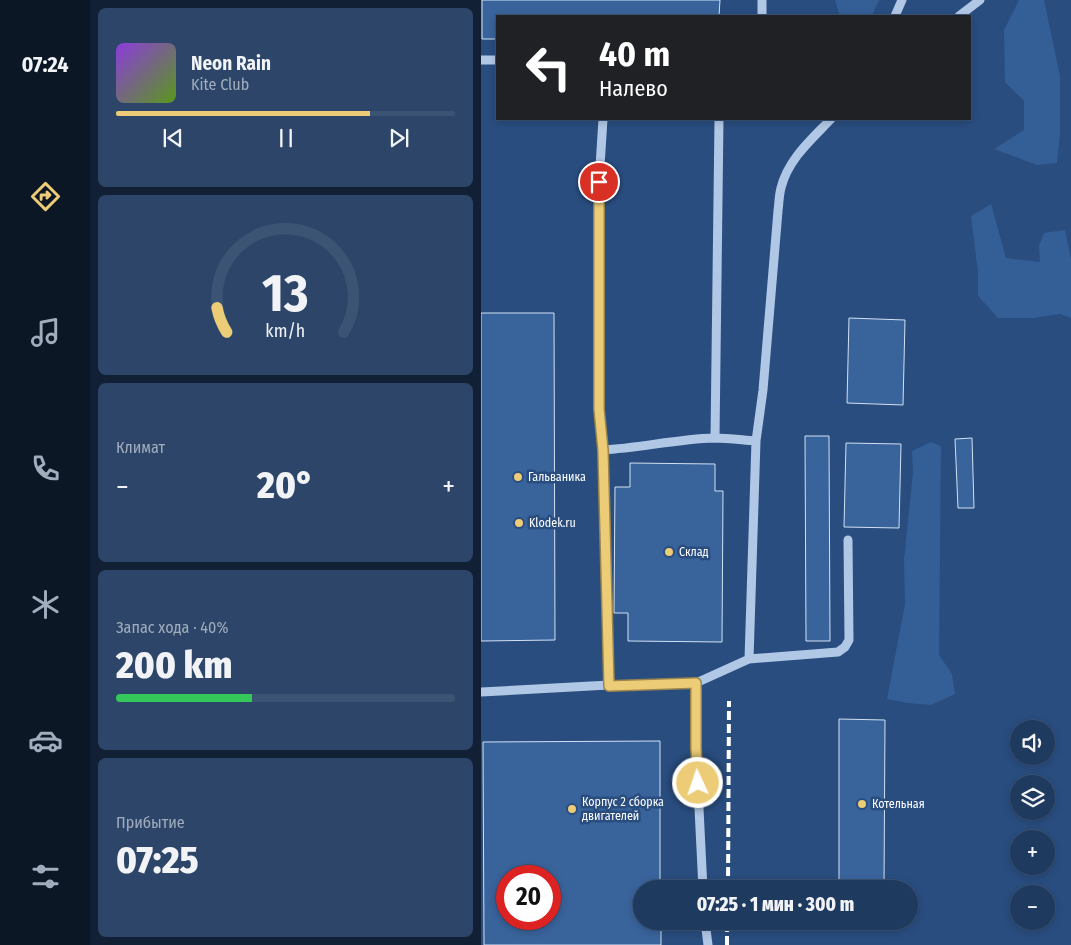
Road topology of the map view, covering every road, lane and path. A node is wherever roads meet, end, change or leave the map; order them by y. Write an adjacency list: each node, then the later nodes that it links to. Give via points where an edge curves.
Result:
1 (762, 0): 4 (lane)
2 (902, 0): 5 (lane)
3 (981, 0): 6 (lane)
4 (762, 15)
5 (895, 15)
6 (960, 15)
7 (481, 60): 8 (lane)
8 (496, 60)
9 (603, 120): 14 (lane, via 599,192 599,409)
10 (719, 120): 12 (lane)
11 (830, 120): 13 (lane, via 799,151 781,188)
12 (715, 438): 13 (lane); 14 (lane)
13 (756, 441): 16 (lane)
14 (603, 450): 18 (lane)
15 (848, 540): 16 (lane, via 849,640 845,647 838,652)
16 (749, 659): 17 (lane)
17 (696, 683): 18 (lane); 20 (lane)
18 (609, 686): 19 (lane)
19 (481, 692)
20 (703, 880)
21 (706, 930): 22 (lane)
22 (708, 945)

